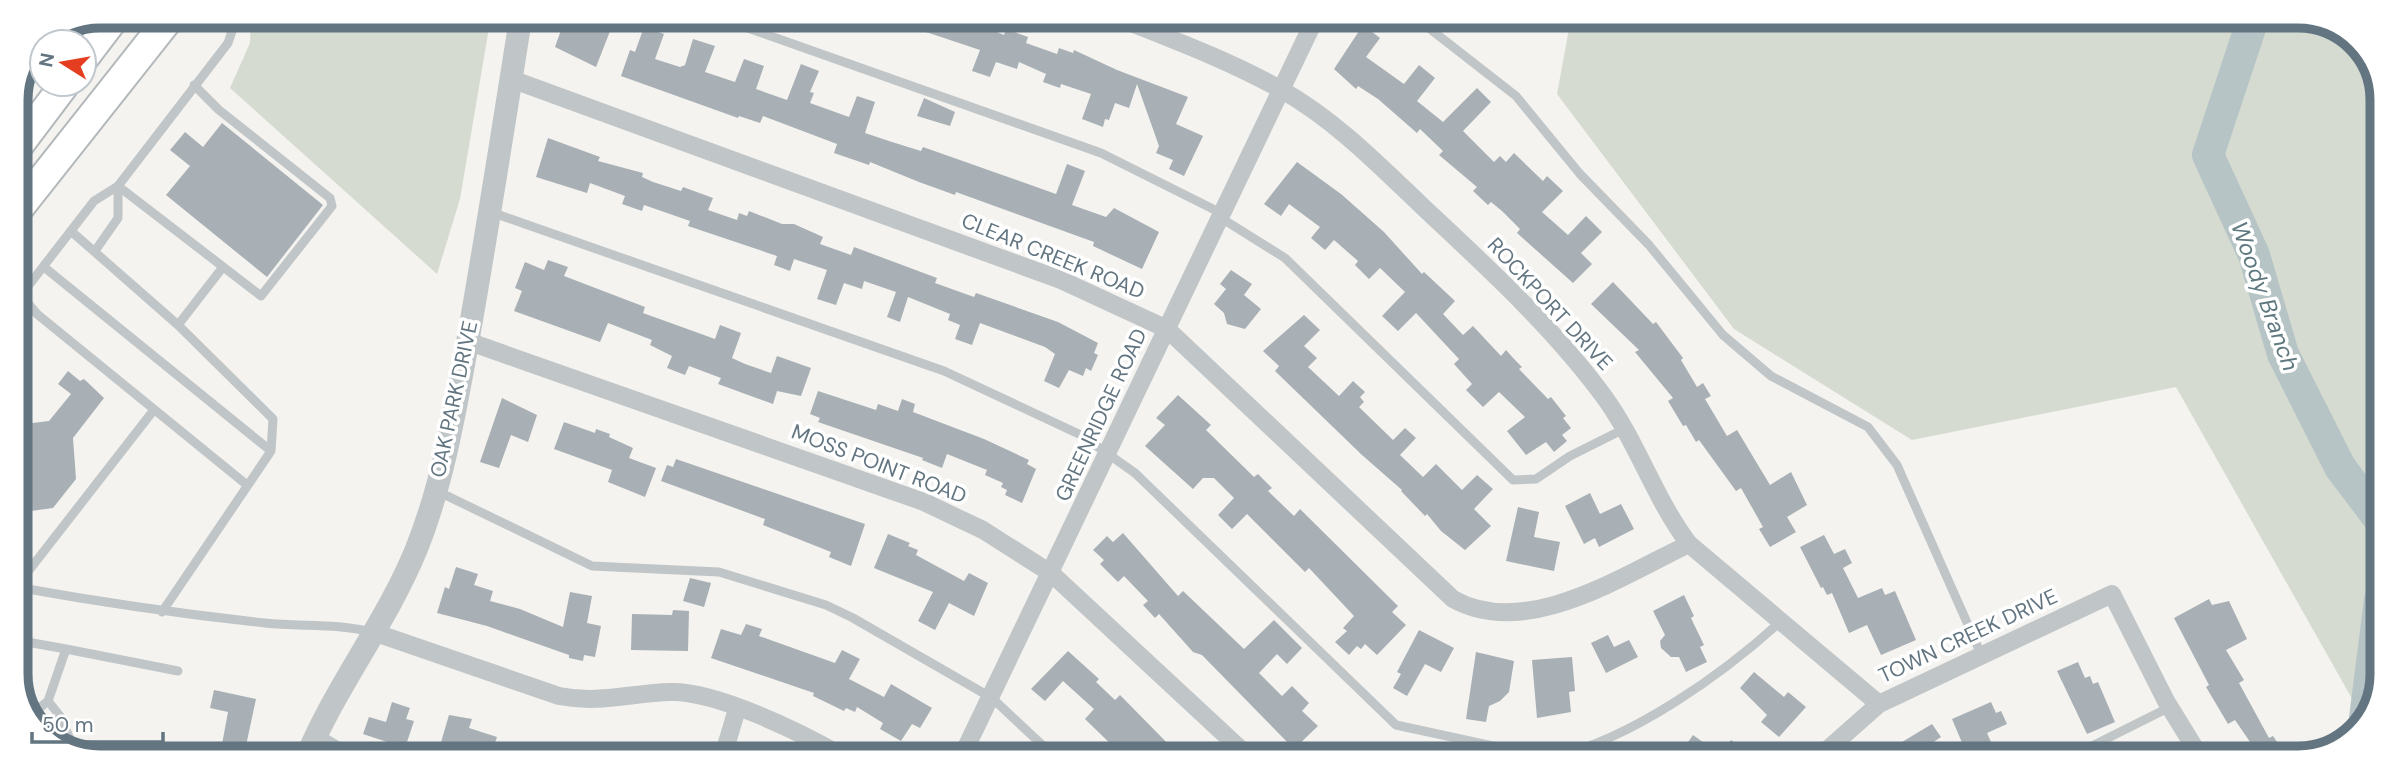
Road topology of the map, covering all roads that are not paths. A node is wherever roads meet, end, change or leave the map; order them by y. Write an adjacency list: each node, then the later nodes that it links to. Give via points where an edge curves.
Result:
1 (162, 28): 14 (main road)
2 (233, 28): 9 (lane, via 229,43)
3 (520, 28): 8 (street, OAK PARK DRIVE)
4 (748, 28): 16 (lane, via 1101,153)
5 (1144, 28): 10 (street, ROCKPORT DRIVE)
6 (1311, 28): 10 (street, GREENRIDGE ROAD)
7 (1429, 28): 41 (lane, via 1516,96 1723,335 1771,376 1868,427 1897,465)
8 (511, 79): 15 (street, OAK PARK DRIVE); 24 (street, CLEAR CREEK ROAD, via 1061,280)
9 (194, 85): 13 (lane); 20 (lane, via 330,198 332,206 261,296)
10 (1282, 90): 16 (street, GREENRIDGE ROAD); 27 (street, ROCKPORT DRIVE, via 1369,156 1465,246 1570,354)
11 (54, 98): 12 (main road)
12 (28, 133)
13 (118, 186): 17 (lane, via 94,201); 18 (lane, via 118,218); 20 (lane)
14 (28, 197)
15 (491, 212): 25 (street, OAK PARK DRIVE); 29 (lane, via 944,371)
16 (1222, 216): 24 (street, GREENRIDGE ROAD); 27 (lane, via 1285,258 1513,480 1536,479)
17 (72, 232): 18 (lane); 19 (lane)
18 (95, 251): 23 (lane)
19 (44, 267): 21 (lane); 28 (lane)
20 (223, 267): 23 (lane)
21 (28, 283)
22 (28, 303): 26 (lane)
23 (178, 325): 28 (lane, via 273,419)
24 (1167, 329): 29 (street, GREENRIDGE ROAD); 32 (street, CLEAR CREEK ROAD, via 1466,607 1498,614 1538,610 1574,599)
25 (467, 341): 31 (street, OAK PARK DRIVE); 34 (street, MOSS POINT ROAD, via 923,502 983,530)
26 (153, 411): 30 (lane); 33 (lane)
27 (1624, 429): 32 (street, ROCKPORT DRIVE, via 1667,515)
28 (271, 451): 30 (lane)
29 (1109, 452): 34 (street, GREENRIDGE ROAD); 58 (lane, via 1396,725)
30 (247, 485): 36 (lane)
31 (435, 490): 38 (street, OAK PARK DRIVE, via 417,548); 43 (lane, via 592,565 719,572 825,605)
32 (1689, 544): 37 (street, ROCKPORT DRIVE)
33 (28, 572)
34 (1052, 574): 43 (street, GREENRIDGE ROAD); 57 (street, MOSS POINT ROAD)
35 (28, 589): 36 (lane)
36 (162, 612): 38 (lane, via 355,627)
37 (1780, 622): 45 (street, ROCKPORT DRIVE); 59 (lane, via 1701,686)
38 (376, 633): 47 (street, via 559,696 609,700 674,692); 49 (street, OAK PARK DRIVE)
39 (28, 642): 40 (lane)
40 (66, 649): 42 (lane); 44 (lane)
41 (1981, 654): 45 (street, TOWN CREEK DRIVE); 46 (street, TOWN CREEK DRIVE, via 2112,594)
42 (178, 671)
43 (992, 698): 55 (street, GREENRIDGE ROAD); 56 (lane)
44 (48, 701): 48 (lane); 50 (lane)
45 (1879, 704): 60 (street, TOWN CREEK DRIVE)
46 (2170, 707): 61 (lane); 62 (street)
47 (737, 709): 53 (street); 54 (street)
48 (38, 710)
49 (317, 733): 51 (street, OAK PARK DRIVE); 52 (lane)
50 (71, 740)
51 (311, 746)
52 (338, 746)
53 (726, 746)
54 (824, 746)
55 (968, 746)
56 (1043, 746)
57 (1237, 746)
58 (1493, 746)
59 (1590, 746)
60 (1832, 746)
61 (2092, 746)
62 (2194, 746)

